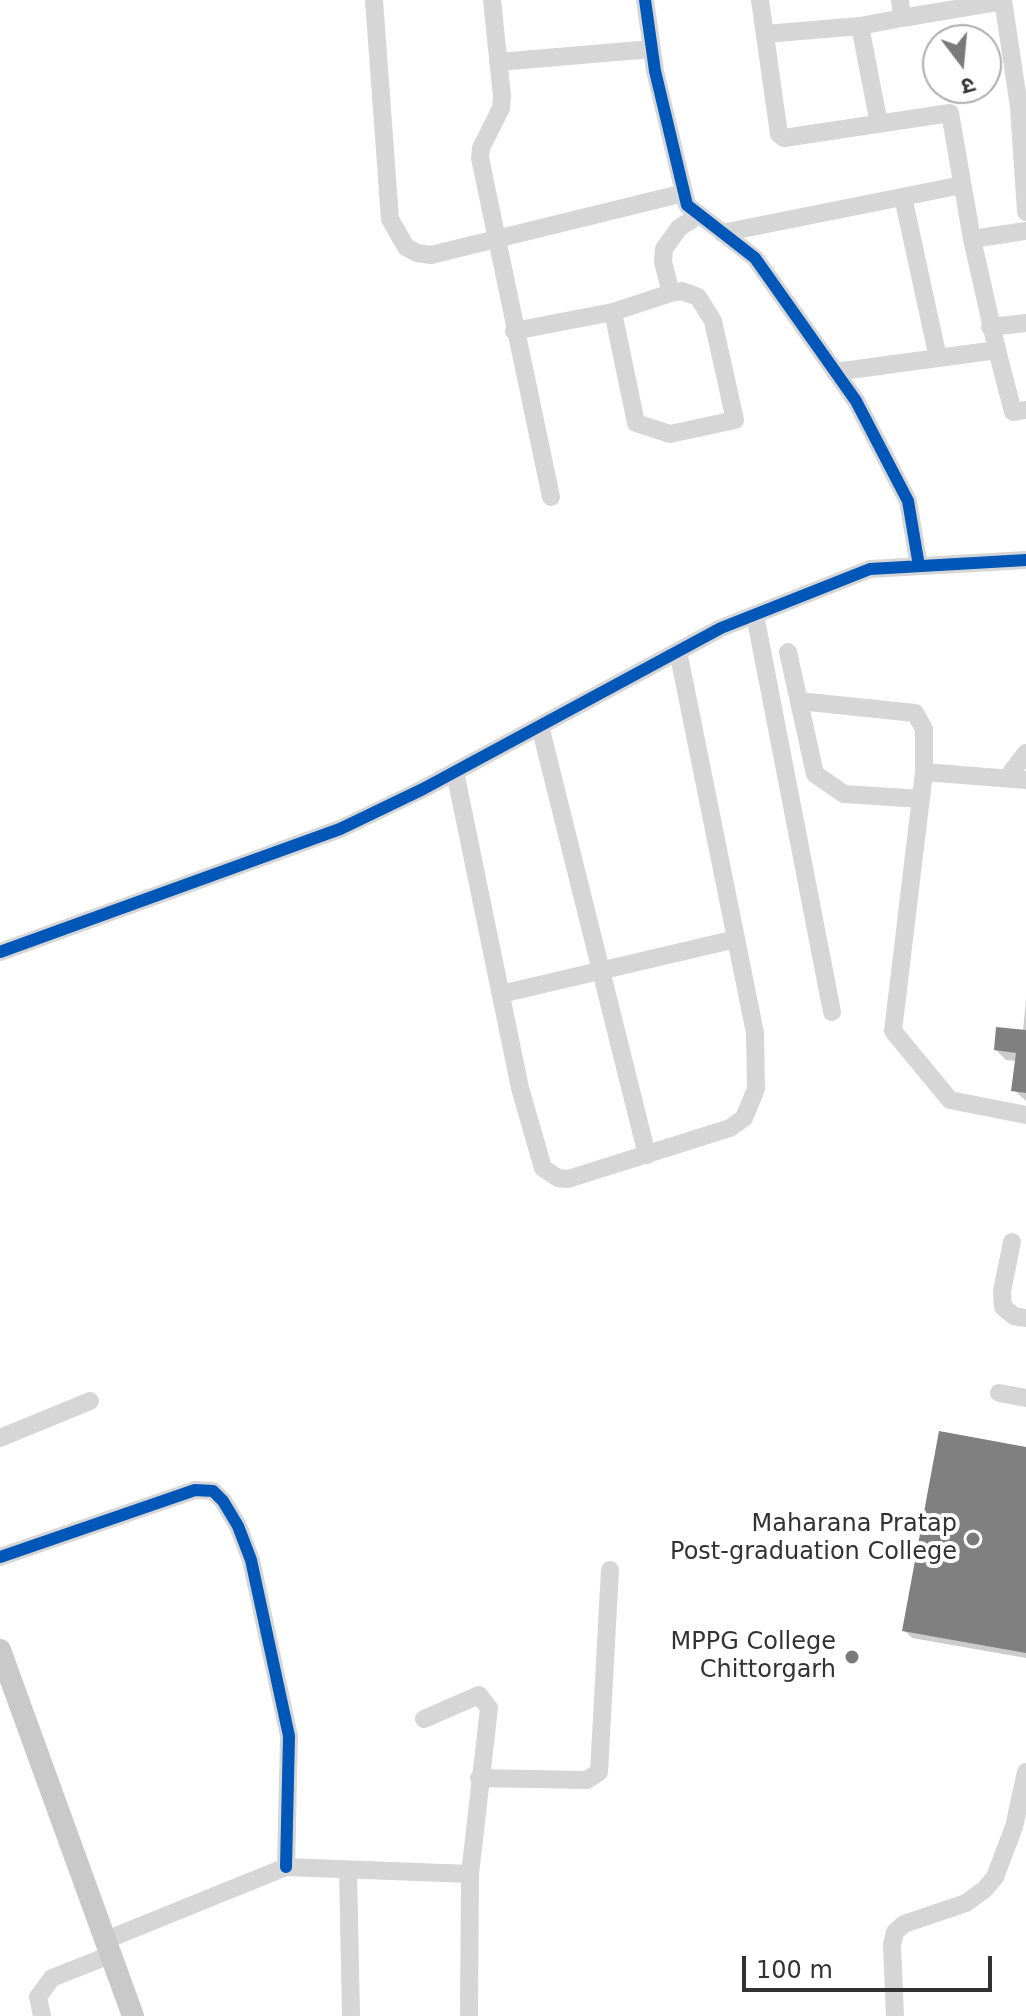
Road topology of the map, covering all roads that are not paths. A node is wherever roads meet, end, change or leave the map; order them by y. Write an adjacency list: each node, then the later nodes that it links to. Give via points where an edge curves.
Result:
1 (374, 0): 21 (street, via 390,219 397,237 417,253 431,255)
2 (492, 0): 12 (street)
3 (645, 0): 11 (street)
4 (760, 0): 10 (street)
5 (1003, 0): 6 (street); 8 (street)
6 (901, 9): 9 (street)
7 (1026, 19): 8 (street)
8 (1006, 22): 17 (street, via 1019,107)
9 (860, 26): 10 (street); 13 (street)
10 (765, 34): 13 (street, via 782,137)
11 (652, 49): 12 (street); 15 (street)
12 (498, 62): 21 (street, via 501,108 480,158)
13 (879, 124): 14 (street, via 950,113)
14 (962, 185): 16 (street); 22 (street)
15 (684, 193): 18 (street, via 687,205); 21 (street)
16 (903, 197): 20 (street); 29 (street)
17 (1026, 212)
18 (699, 215): 20 (street); 23 (street, via 679,228 664,249)
19 (1026, 231): 22 (street)
20 (722, 233): 30 (street, via 755,258)
21 (496, 236): 27 (street)
22 (972, 239): 26 (street)
23 (671, 293): 24 (street); 24 (street, via 691,293 704,302 735,420 670,434 636,423)
24 (613, 312): 27 (street)
25 (1026, 323): 26 (street)
26 (990, 327): 28 (street)
27 (514, 331): 32 (street)
28 (997, 350): 29 (street); 31 (street, via 1013,412)
29 (938, 358): 30 (street)
30 (835, 372): 34 (street, via 908,501)
31 (1026, 410)
32 (551, 497)
33 (1026, 560): 34 (street)
34 (919, 566): 35 (street, via 870,569)
35 (755, 615): 36 (street); 50 (street)
36 (678, 651): 39 (street); 46 (street)
37 (788, 652): 38 (street)
38 (799, 701): 42 (street, via 915,713 924,729); 45 (street, via 815,774 844,794)
39 (540, 726): 41 (street); 48 (street)
40 (1026, 753): 43 (street)
41 (455, 772): 47 (street, via 340,829); 49 (street)
42 (924, 772): 43 (street); 45 (street)
43 (1007, 778): 44 (street)
44 (1026, 780)
45 (921, 799): 51 (street, via 893,1031 950,1100)
46 (736, 939): 48 (street); 52 (street, via 755,1033 756,1089 751,1106 730,1128)
47 (0, 952)
48 (601, 970): 49 (street); 52 (street)
49 (501, 994): 52 (street, via 543,1168 568,1179)
50 (832, 1012)
51 (1026, 1115)
52 (647, 1155)
53 (1012, 1242): 54 (street, via 1003,1307)
54 (1026, 1318)
55 (999, 1393): 56 (street)
56 (1026, 1398)
57 (90, 1401): 58 (street)
58 (0, 1438)
59 (0, 1557): 66 (street, via 195,1490 213,1491 223,1501 251,1560 289,1736)
60 (610, 1570): 65 (street, via 599,1772 587,1780)
61 (0, 1650): 69 (main road)
62 (0, 1686): 69 (main road)
63 (424, 1719): 65 (street, via 471,1697 485,1699 489,1721)
64 (1026, 1772): 75 (street, via 1014,1827 995,1877 966,1903 904,1924 895,1932)
65 (479, 1778): 68 (street)
66 (286, 1867): 67 (street); 69 (street)
67 (348, 1870): 68 (street); 73 (street)
68 (470, 1874): 74 (street)
69 (103, 1949): 70 (street, via 52,1978 38,1997); 71 (main road); 72 (main road)
70 (42, 2016)
71 (120, 2016)
72 (133, 2016)
73 (351, 2016)
74 (469, 2016)
75 (895, 2016)

